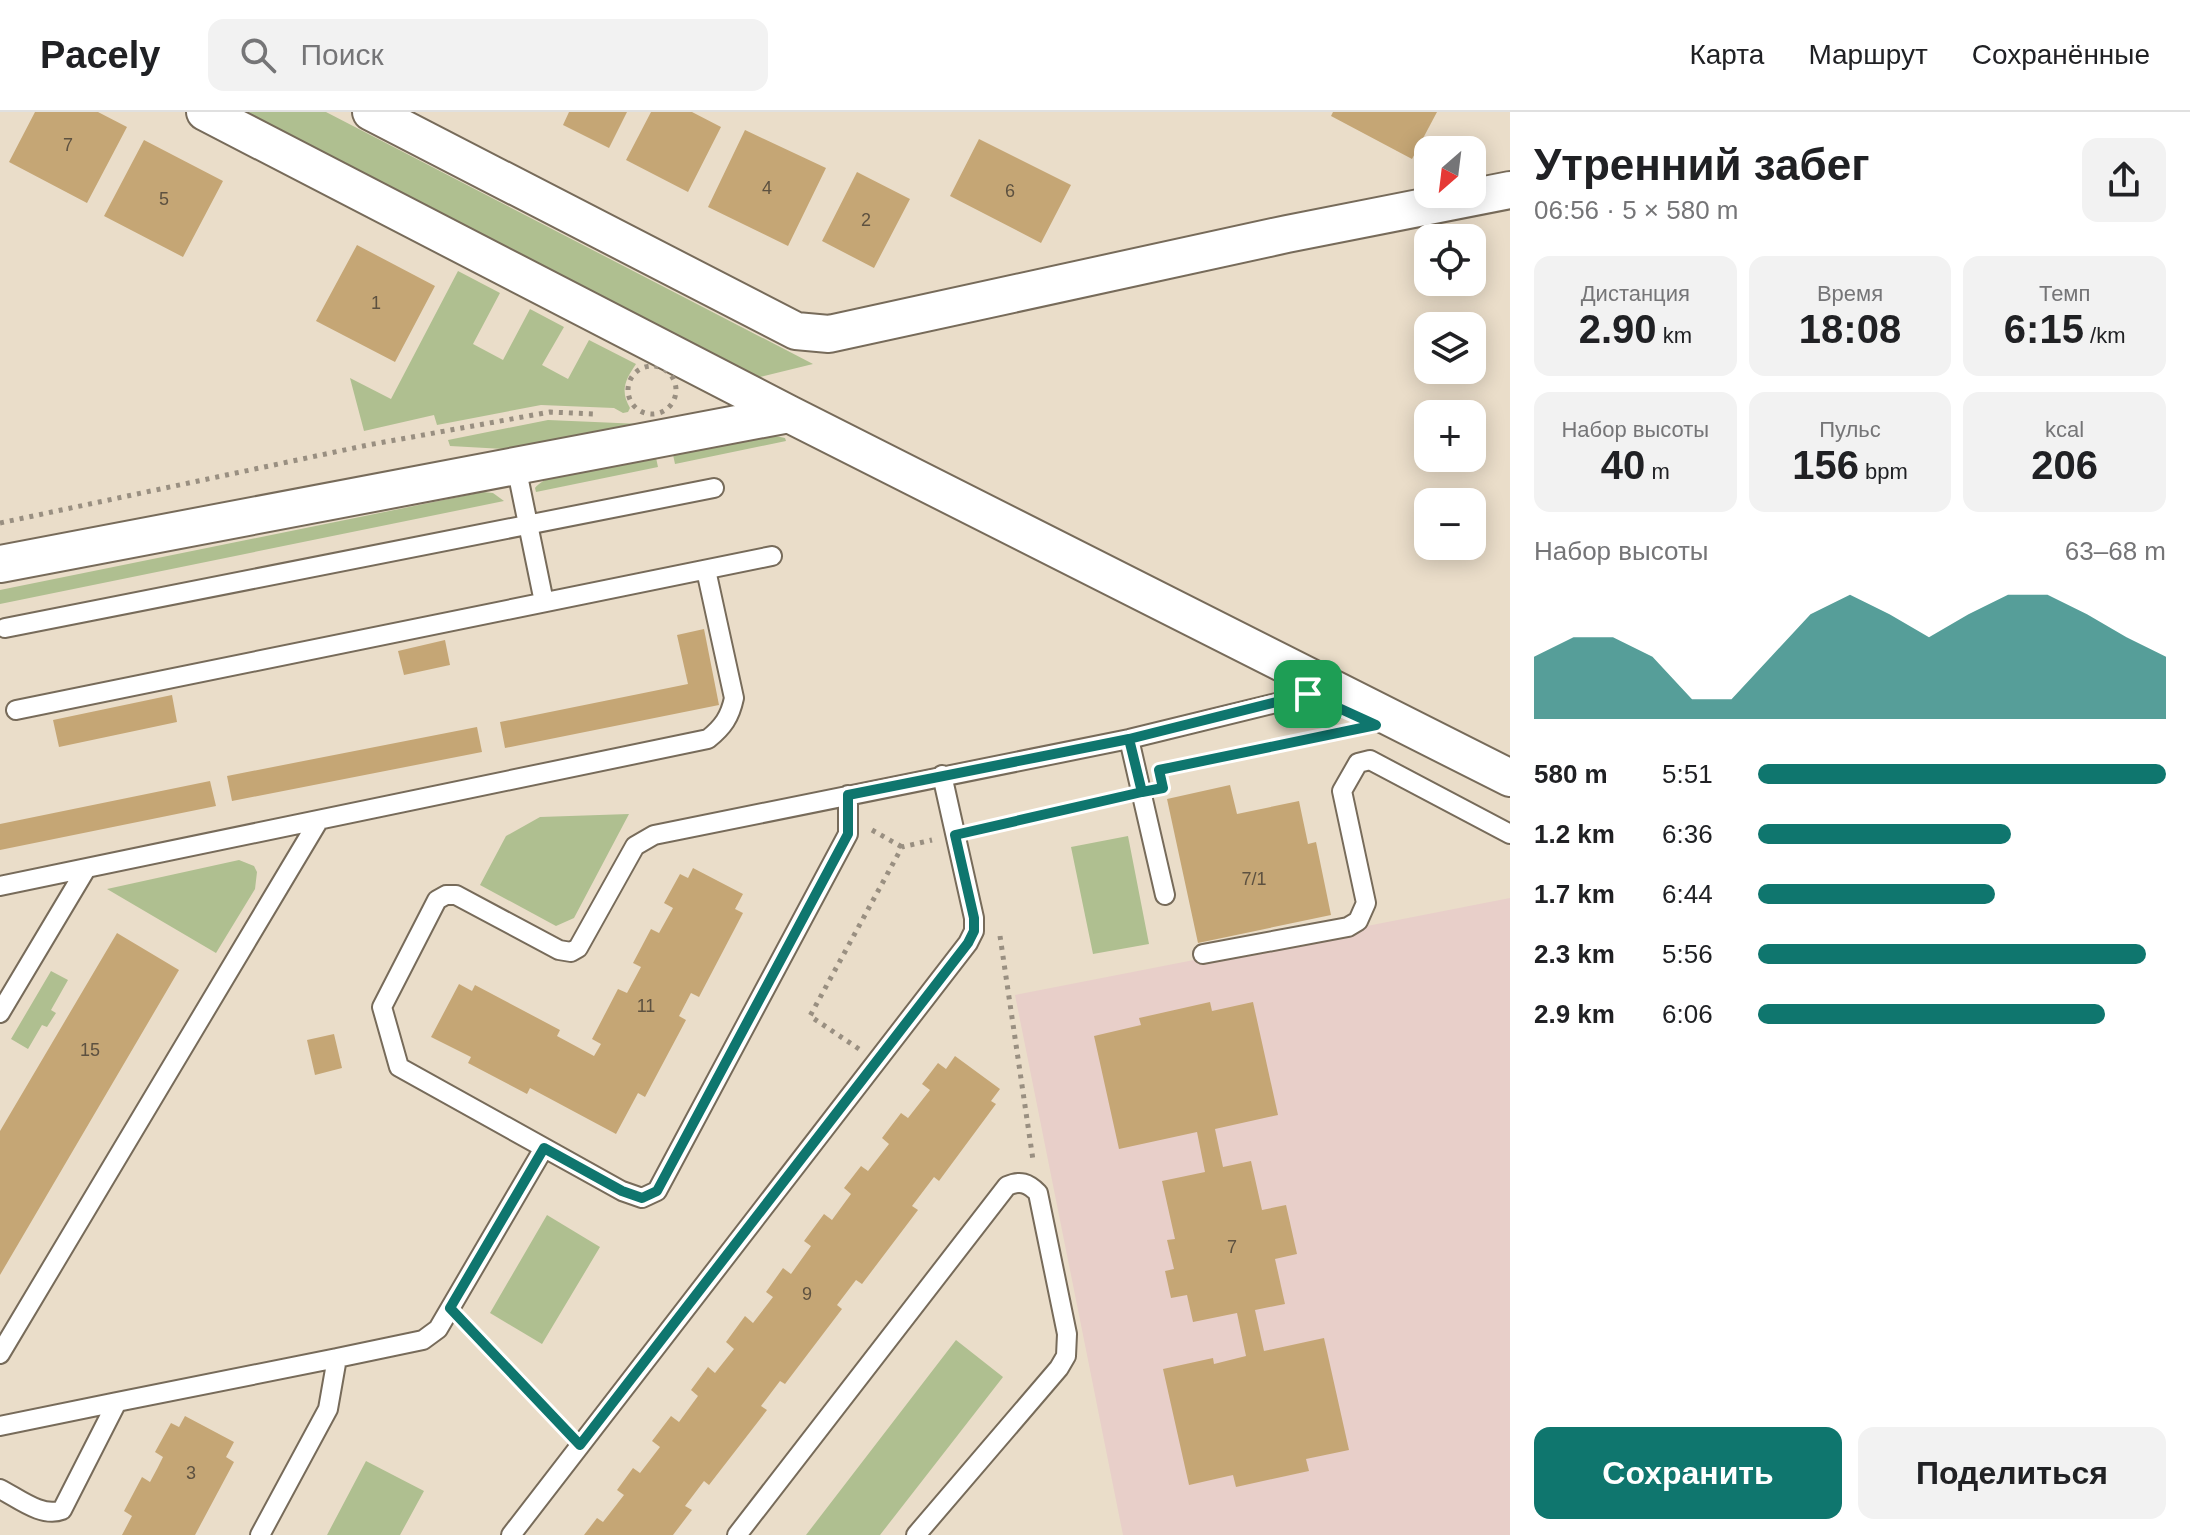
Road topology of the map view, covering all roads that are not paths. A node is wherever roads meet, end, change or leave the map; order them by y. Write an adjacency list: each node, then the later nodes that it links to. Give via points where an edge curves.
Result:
1 (205, 112): 4 (street)
2 (371, 112): 3 (street, via 796,331 813,334)
3 (1510, 190)
4 (789, 414): 5 (street); 13 (street)
5 (516, 466): 7 (lane); 9 (street)
6 (714, 488): 7 (lane)
7 (528, 525): 11 (lane); 12 (lane)
8 (772, 556): 10 (lane)
9 (0, 564)
10 (706, 570): 11 (lane); 19 (lane, via 734,698 723,728 708,739)
11 (544, 602): 14 (lane)
12 (5, 628)
13 (1336, 688): 15 (lane); 17 (street)
14 (16, 710)
15 (1129, 739): 16 (lane); 23 (lane)
16 (942, 775): 18 (lane); 33 (lane, via 974,918 968,943)
17 (1510, 778)
18 (848, 795): 26 (lane, via 848,834 657,1191 642,1198 622,1191); 26 (lane, via 654,835 635,846 571,952 456,895 437,900 382,1007 395,1059 407,1074)
19 (319, 820): 21 (lane); 27 (lane)
20 (1510, 834): 24 (lane, via 1363,760 1342,791 1366,903 1358,921)
21 (86, 869): 22 (lane); 25 (lane)
22 (0, 886)
23 (1165, 895)
24 (1203, 954)
25 (0, 1013)
26 (544, 1148): 28 (lane, via 438,1329 423,1340)
27 (0, 1354)
28 (337, 1358): 29 (lane); 32 (lane, via 328,1409)
29 (117, 1402): 30 (lane); 31 (lane, via 62,1510 42,1511)
30 (0, 1426)
31 (0, 1489)
32 (260, 1535)
33 (511, 1535)
34 (737, 1535): 35 (lane, via 1007,1186 1030,1184 1038,1193 1067,1334 1066,1356)
35 (916, 1535)

